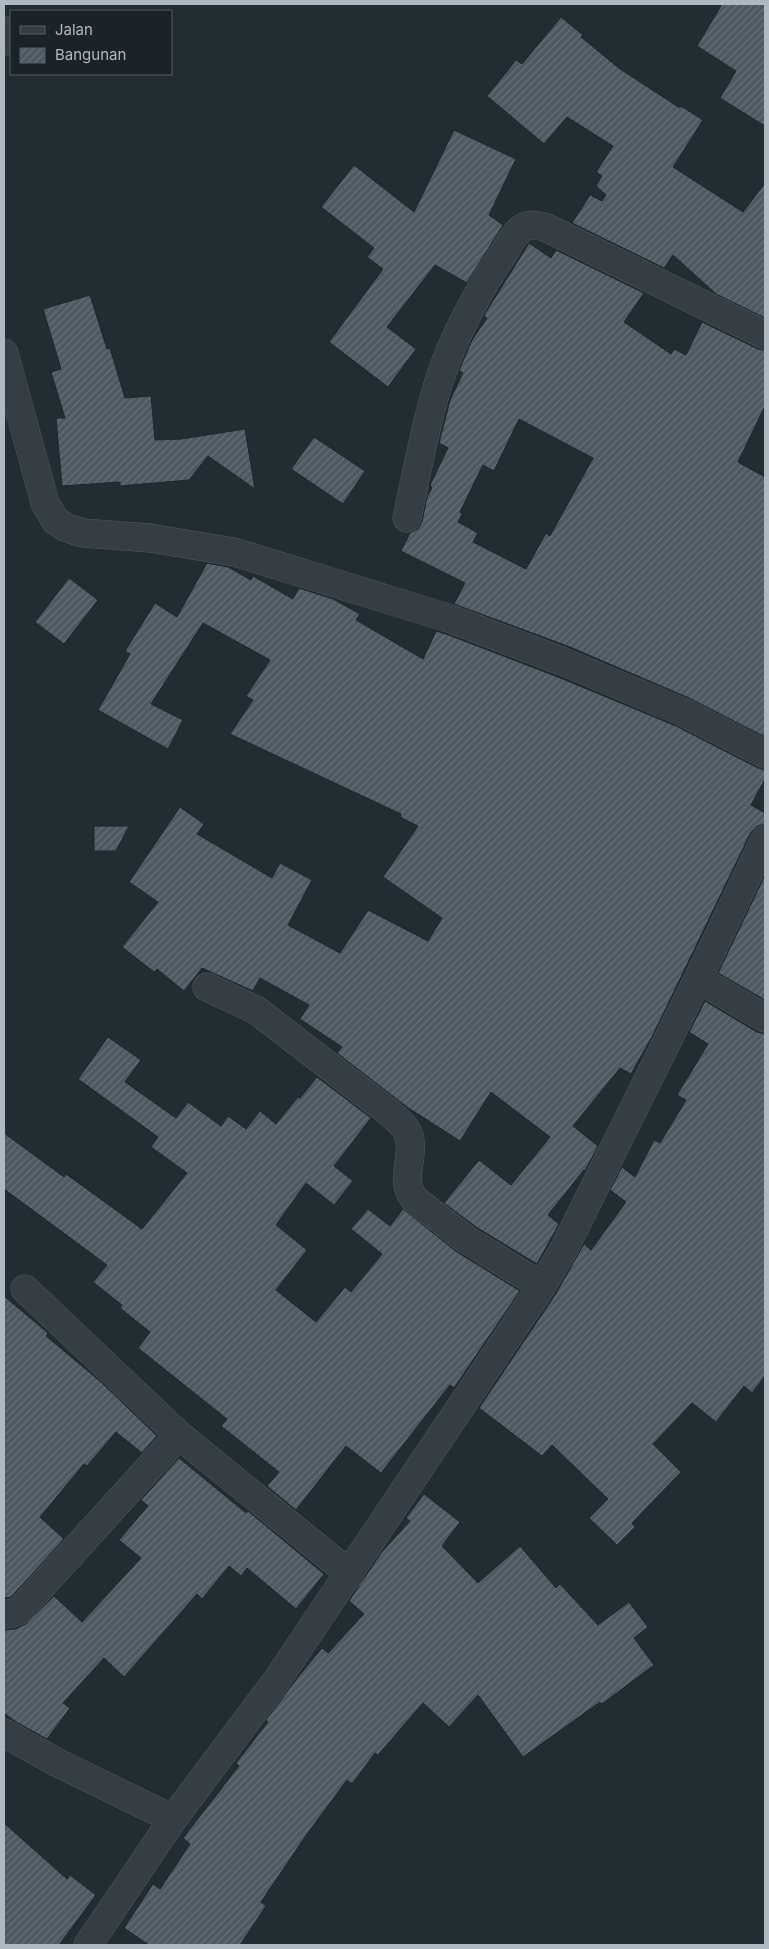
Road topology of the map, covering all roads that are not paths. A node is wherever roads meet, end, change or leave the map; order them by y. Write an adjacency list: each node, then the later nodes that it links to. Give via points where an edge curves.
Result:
1 (4, 30): 2 (street)
2 (4, 41)
3 (765, 335): 5 (street, via 547,228 533,225 520,230 477,293 436,390)
4 (4, 353): 6 (street, via 47,508 65,527 83,533 150,538 234,552 451,619 683,712)
5 (407, 518)
6 (765, 754)
7 (765, 840): 8 (street)
8 (698, 979): 10 (street); 11 (street, via 565,1247)
9 (207, 987): 11 (street, via 256,1010 390,1113 409,1135 406,1178 414,1198 467,1240)
10 (765, 1018)
11 (542, 1286): 14 (street)
12 (25, 1289): 13 (street)
13 (179, 1435): 14 (street); 15 (street, via 20,1610)
14 (350, 1574): 17 (street, via 277,1680)
15 (4, 1614)
16 (4, 1733): 17 (street, via 58,1764)
17 (173, 1819): 18 (street)
18 (88, 1945)

